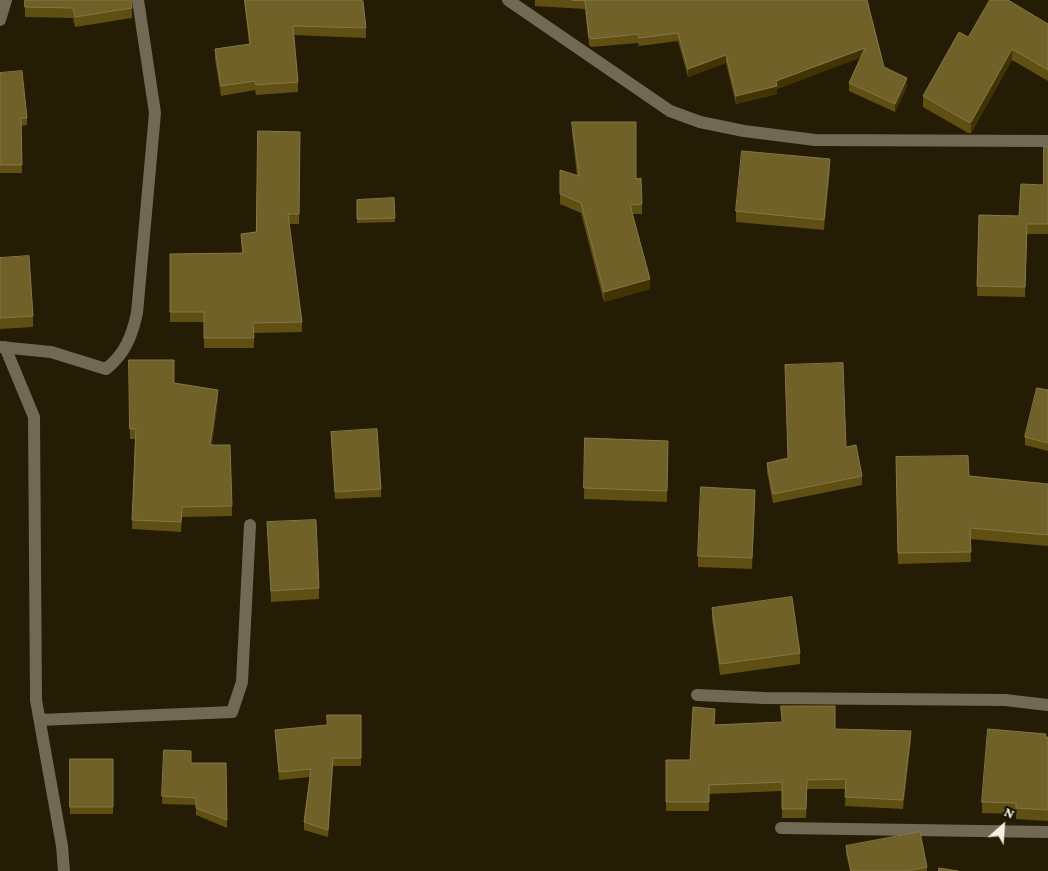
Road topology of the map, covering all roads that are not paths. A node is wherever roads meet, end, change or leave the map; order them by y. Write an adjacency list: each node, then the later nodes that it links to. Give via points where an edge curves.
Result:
1 (6, 0): 4 (street)
2 (138, 0): 6 (street, via 155,113 134,330 117,360 106,369 51,352)
3 (508, 0): 5 (street, via 670,111 700,122 815,140)
4 (0, 20)
5 (1048, 141)
6 (2, 347): 10 (street, via 34,417 36,700)
7 (250, 525): 10 (street, via 242,682 232,712)
8 (697, 695): 9 (street, via 1005,700)
9 (1048, 705)
10 (40, 720): 13 (street)
11 (781, 828): 12 (street)
12 (1048, 832)
13 (64, 871)

